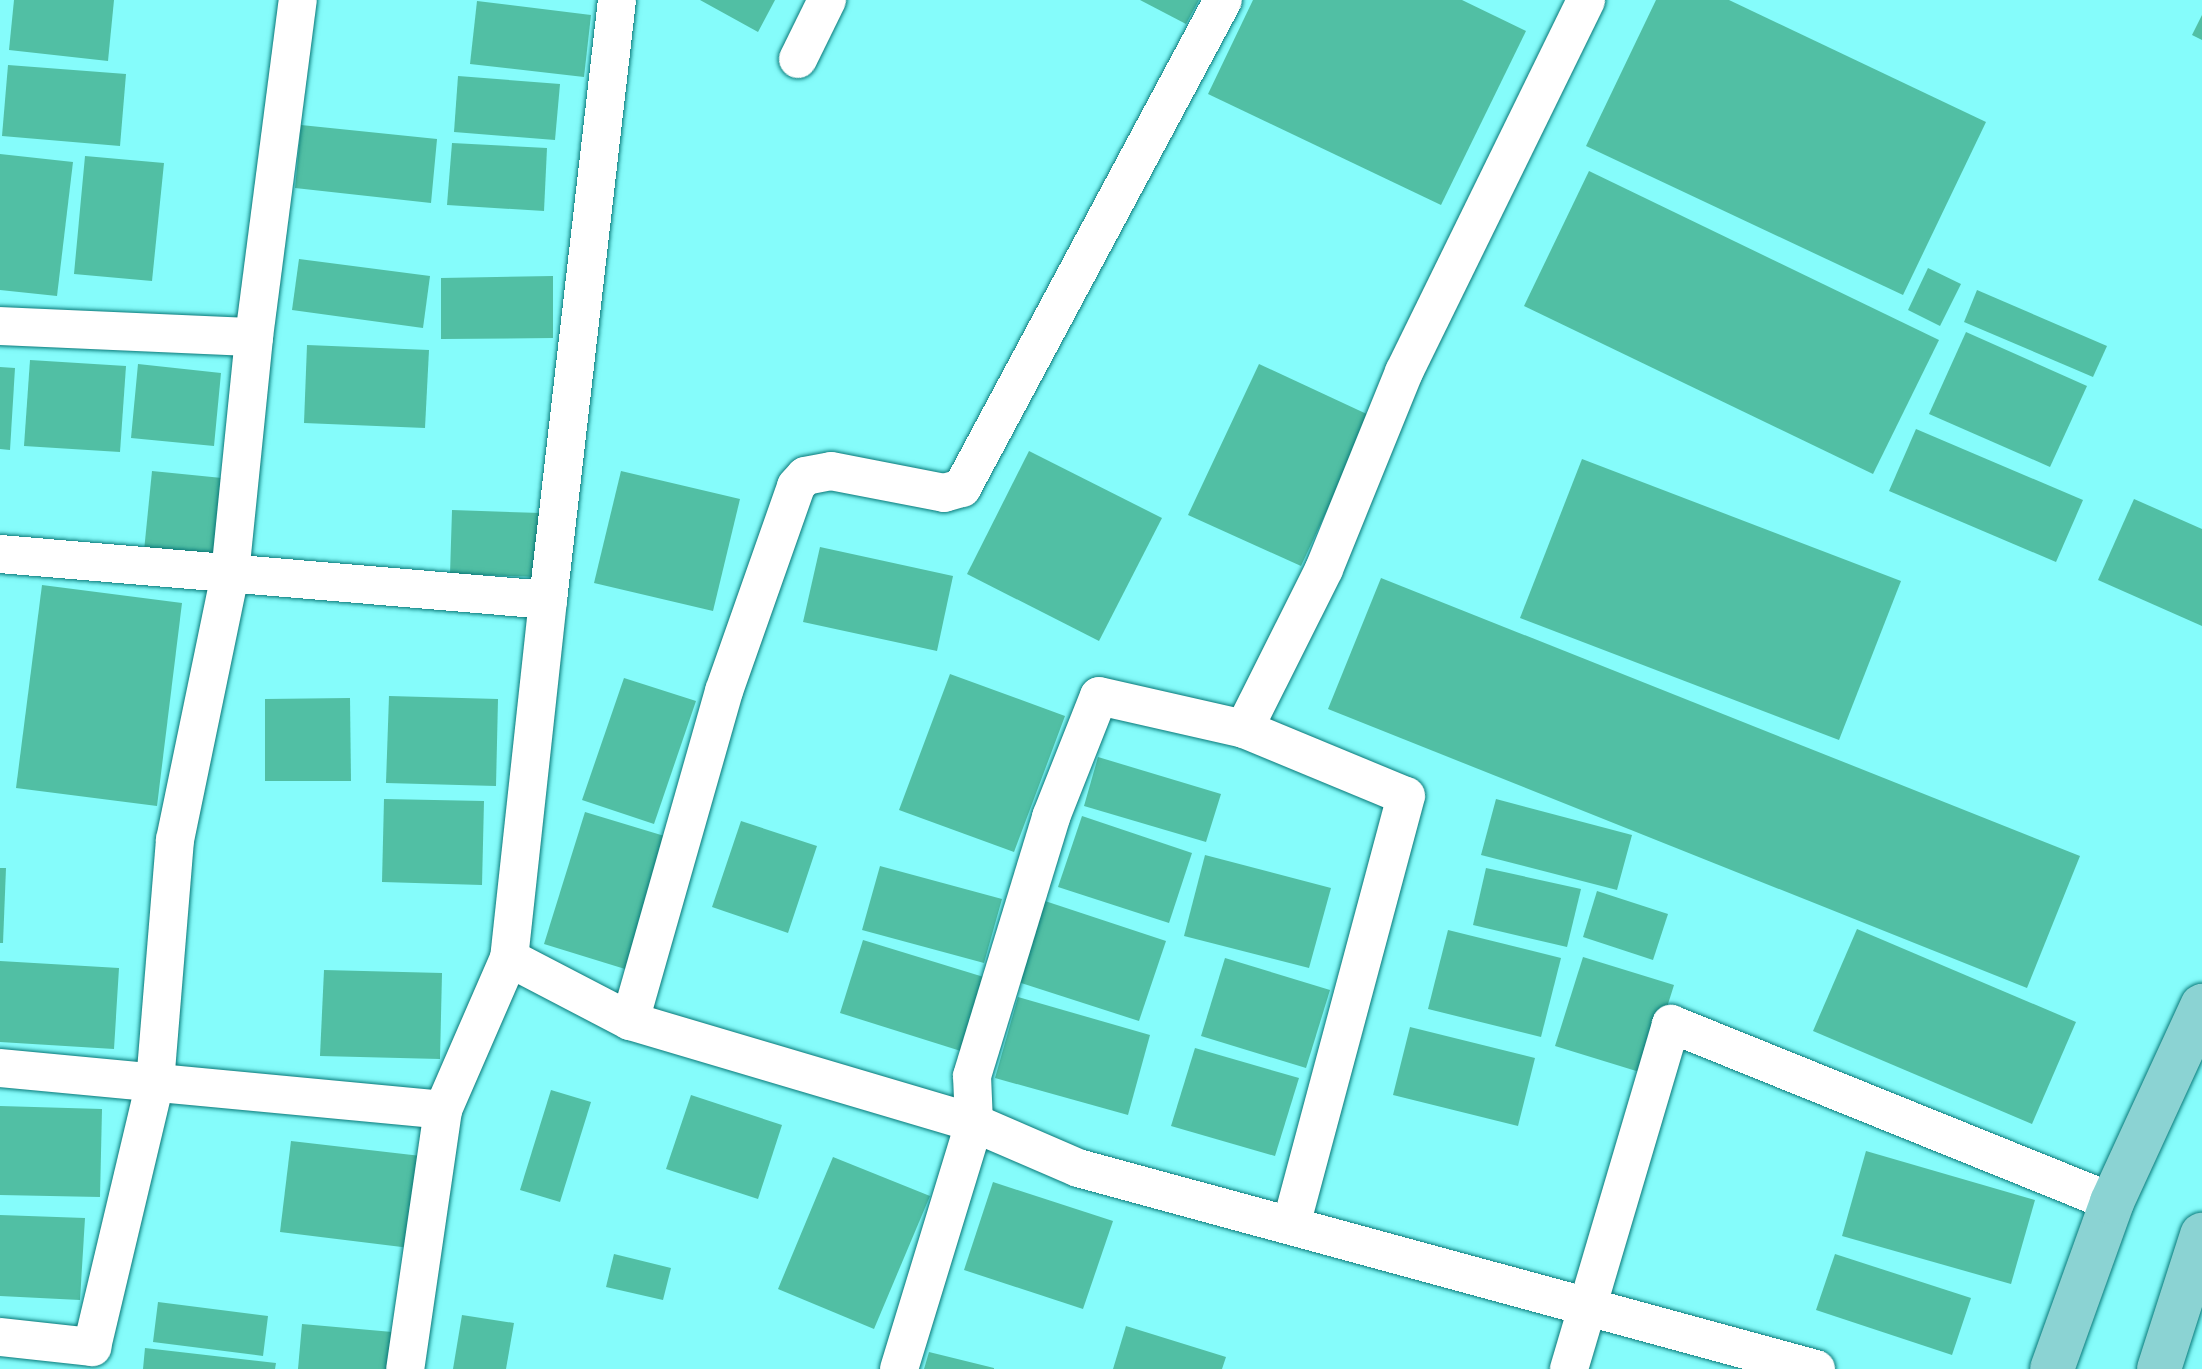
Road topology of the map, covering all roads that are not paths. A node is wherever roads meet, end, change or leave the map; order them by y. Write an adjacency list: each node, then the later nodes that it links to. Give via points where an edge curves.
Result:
1 (298, 0): 8 (street)
2 (617, 0): 11 (street)
3 (827, 0): 6 (street)
4 (1223, 0): 15 (street, via 962,488 944,493 831,471 805,476 796,486 724,691)
5 (1586, 0): 12 (street, via 1404,372 1324,569)
6 (798, 59)
7 (0, 326): 8 (street)
8 (254, 337): 10 (street)
9 (0, 554): 10 (street)
10 (230, 574): 11 (street); 17 (street, via 175,840)
11 (548, 600): 13 (street)
12 (1244, 729): 19 (street, via 1099,696 1051,817 972,1076); 21 (street, via 1406,796)
13 (509, 958): 15 (street); 18 (street)
14 (2202, 1006): 20 (main road)
15 (630, 1021): 19 (street)
16 (0, 1068): 17 (street)
17 (155, 1083): 18 (street); 25 (street)
18 (443, 1110): 26 (street)
19 (974, 1123): 21 (street, via 1078,1168); 27 (street)
20 (2112, 1202): 23 (street, via 1671,1024); 30 (main road)
21 (1291, 1225): 23 (street)
22 (2202, 1235): 31 (main road)
23 (1585, 1304): 28 (street); 29 (street)
24 (0, 1337): 25 (street)
25 (91, 1358)
26 (405, 1369)
27 (899, 1369)
28 (1569, 1369)
29 (1816, 1369)
30 (2052, 1369)
31 (2159, 1369)

